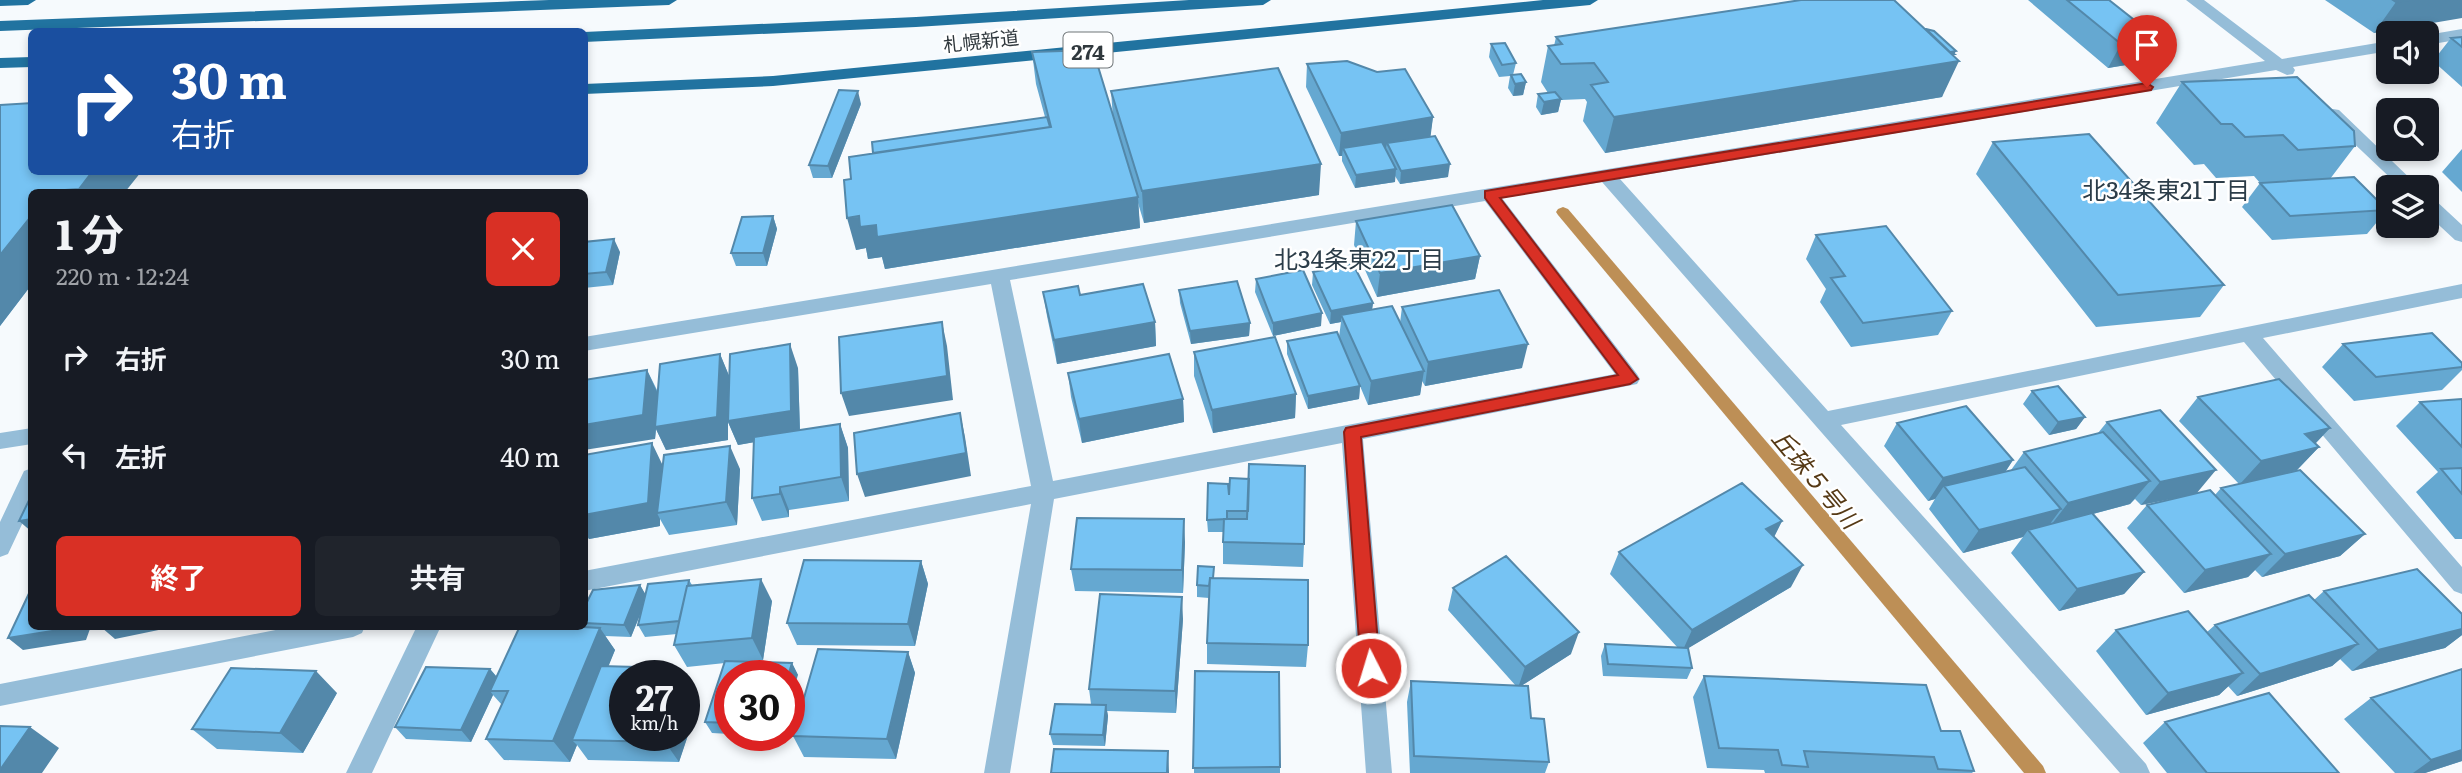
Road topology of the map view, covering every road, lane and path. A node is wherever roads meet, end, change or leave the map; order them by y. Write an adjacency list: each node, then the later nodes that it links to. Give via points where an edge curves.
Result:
1 (28, 0): 6 (highway)
2 (669, 0): 7 (highway)
3 (1263, 0): 9 (highway)
4 (1590, 0): 16 (highway, 札幌新道 / 274, via 773,81)
5 (2194, 0): 14 (street)
6 (0, 1)
7 (0, 26)
8 (2462, 34): 10 (street)
9 (588, 37)
10 (2439, 38)
11 (2376, 49): 14 (street)
12 (28, 62): 13 (highway)
13 (0, 63)
14 (2282, 65): 15 (street); 19 (street)
15 (2302, 84)
16 (588, 89)
17 (2321, 103): 18 (street)
18 (2397, 175)
19 (1606, 176): 20 (street); 27 (street)
20 (1490, 195): 23 (street); 28 (street, via 1630,379)
21 (2439, 214): 22 (street)
22 (2462, 236)
23 (999, 275): 26 (street); 32 (street)
24 (2462, 291): 25 (street)
25 (2248, 334): 27 (street); 35 (street)
26 (588, 343)
27 (1823, 420): 42 (street)
28 (1352, 432): 32 (street); 41 (street)
29 (28, 437): 30 (street)
30 (0, 441)
31 (28, 486): 33 (street)
32 (1044, 492): 34 (street); 40 (street)
33 (0, 547)
34 (588, 580)
35 (2462, 584)
36 (333, 630): 38 (street)
37 (427, 630): 39 (street)
38 (0, 695)
39 (359, 773)
40 (997, 773)
41 (1379, 773)
42 (2137, 773)

